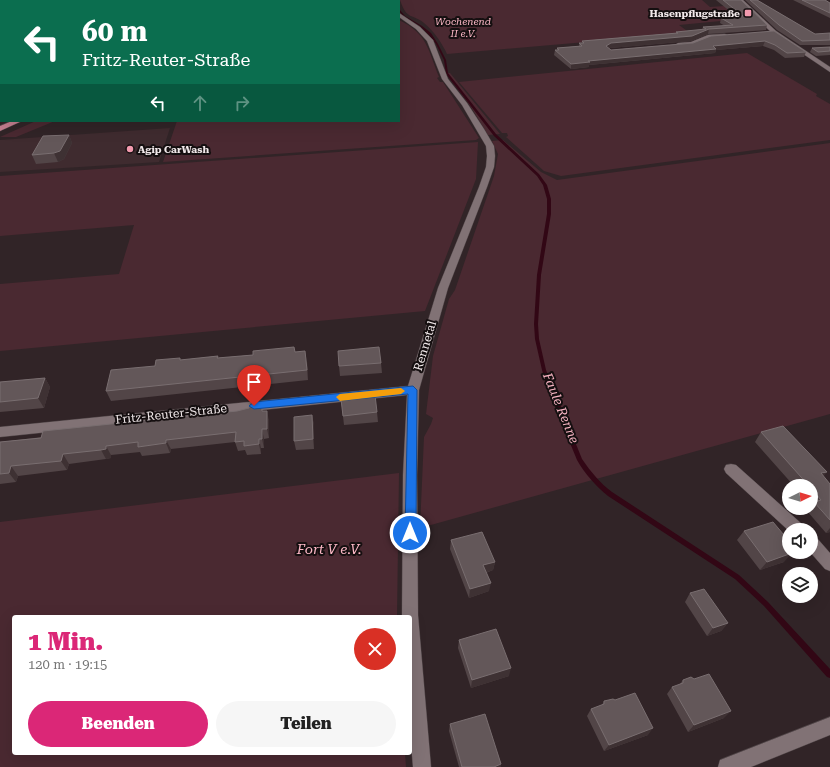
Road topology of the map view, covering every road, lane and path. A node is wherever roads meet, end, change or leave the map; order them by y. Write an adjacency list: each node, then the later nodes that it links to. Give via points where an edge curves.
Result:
1 (740, 0): 4 (street)
2 (400, 16): 12 (street, Rennetal, via 430,40 445,79 465,104 480,129 490,146 491,156 483,187 443,288)
3 (766, 32): 4 (street)
4 (774, 32): 8 (street)
5 (730, 35): 6 (street, via 708,37 692,44)
6 (669, 46)
7 (812, 48): 8 (street)
8 (798, 49): 9 (street)
9 (830, 70)
10 (16, 122): 11 (main road)
11 (0, 129)
12 (413, 390): 13 (street, Fritz-Reuter-Straße); 18 (street, Rennetal)
13 (0, 432)
14 (731, 469): 15 (street)
15 (790, 523)
16 (818, 550): 17 (street)
17 (830, 564)
18 (410, 615)
19 (412, 641): 21 (street, Rennetal)
20 (830, 726): 22 (street)
21 (422, 767)
22 (727, 767)

